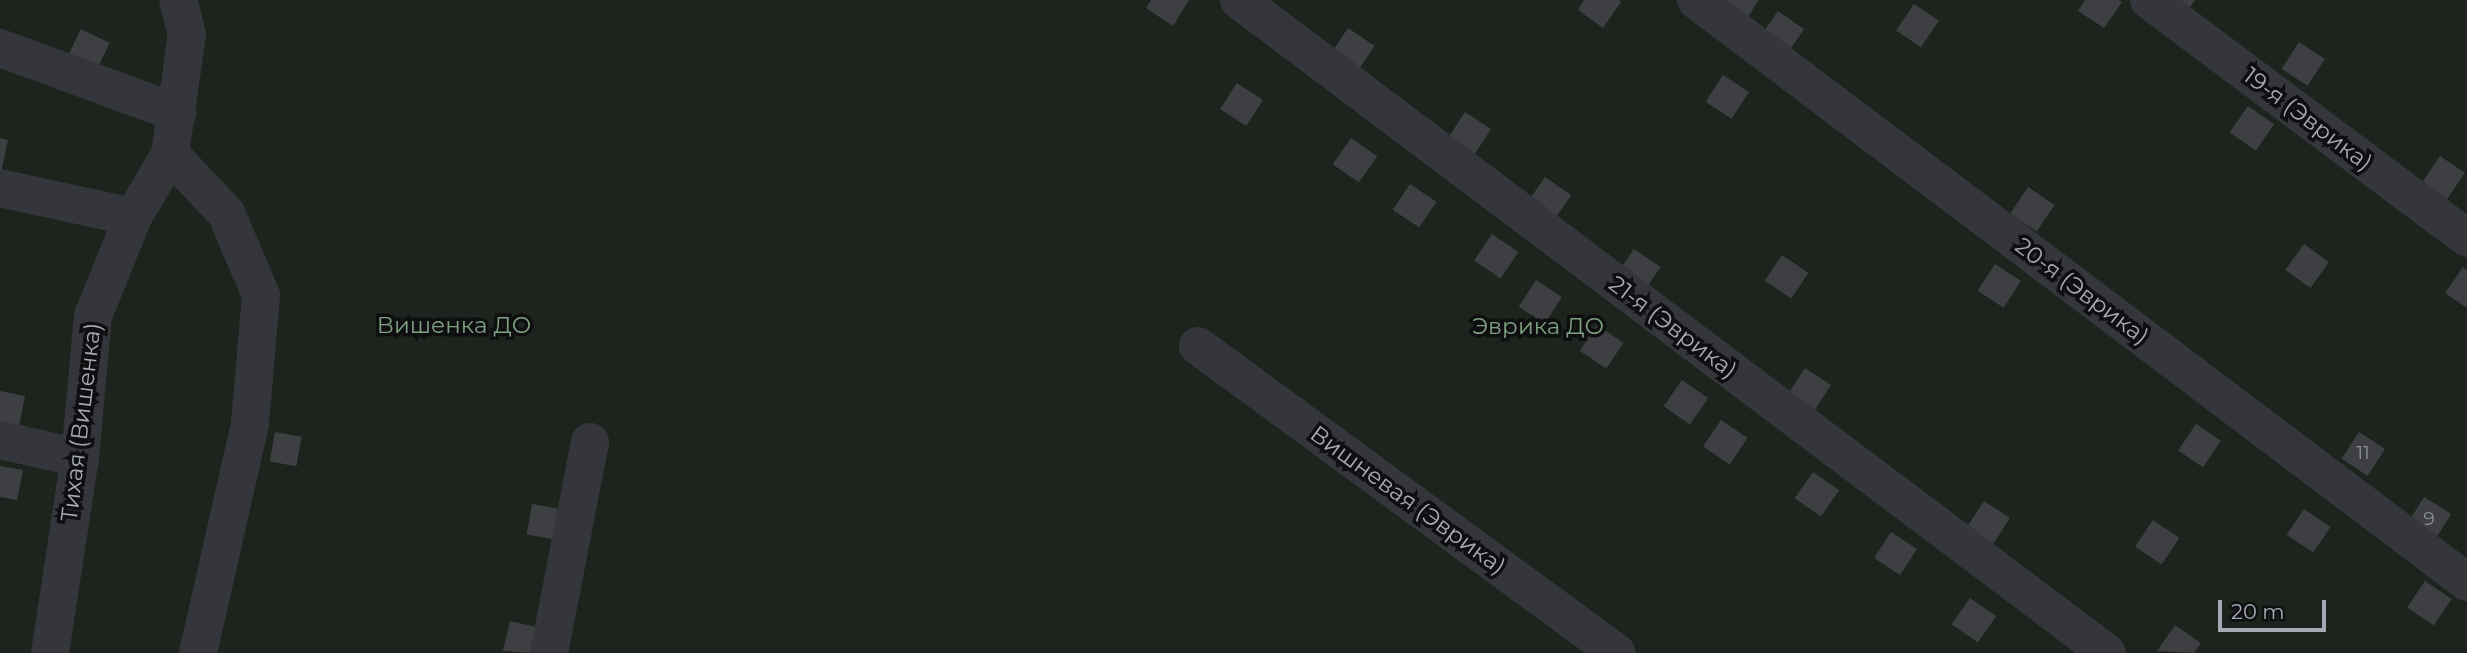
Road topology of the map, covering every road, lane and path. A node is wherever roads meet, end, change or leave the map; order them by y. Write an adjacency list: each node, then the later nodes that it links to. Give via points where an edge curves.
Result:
1 (178, 0): 6 (lane, Тихая (Вишенка), via 187,35)
2 (1239, 0): 20 (lane, 21-я (Эврика))
3 (1696, 0): 15 (lane, 20-я (Эврика))
4 (2149, 0): 10 (lane, 19-я (Эврика))
5 (0, 48): 6 (lane)
6 (178, 113): 7 (lane, Тихая (Вишенка))
7 (170, 155): 9 (lane, Тихая (Вишенка)); 17 (lane, via 226,213 261,295 250,424)
8 (0, 188): 9 (lane)
9 (133, 217): 14 (lane, Тихая (Вишенка), via 93,316)
10 (2467, 238)
11 (1198, 346): 19 (lane, Вишневая (Эврика))
12 (0, 440): 14 (lane)
13 (590, 442): 18 (lane)
14 (80, 458): 16 (lane, Тихая (Вишенка))
15 (2467, 582)
16 (50, 653)
17 (198, 653)
18 (549, 653)
19 (1617, 653)
20 (2107, 653)

